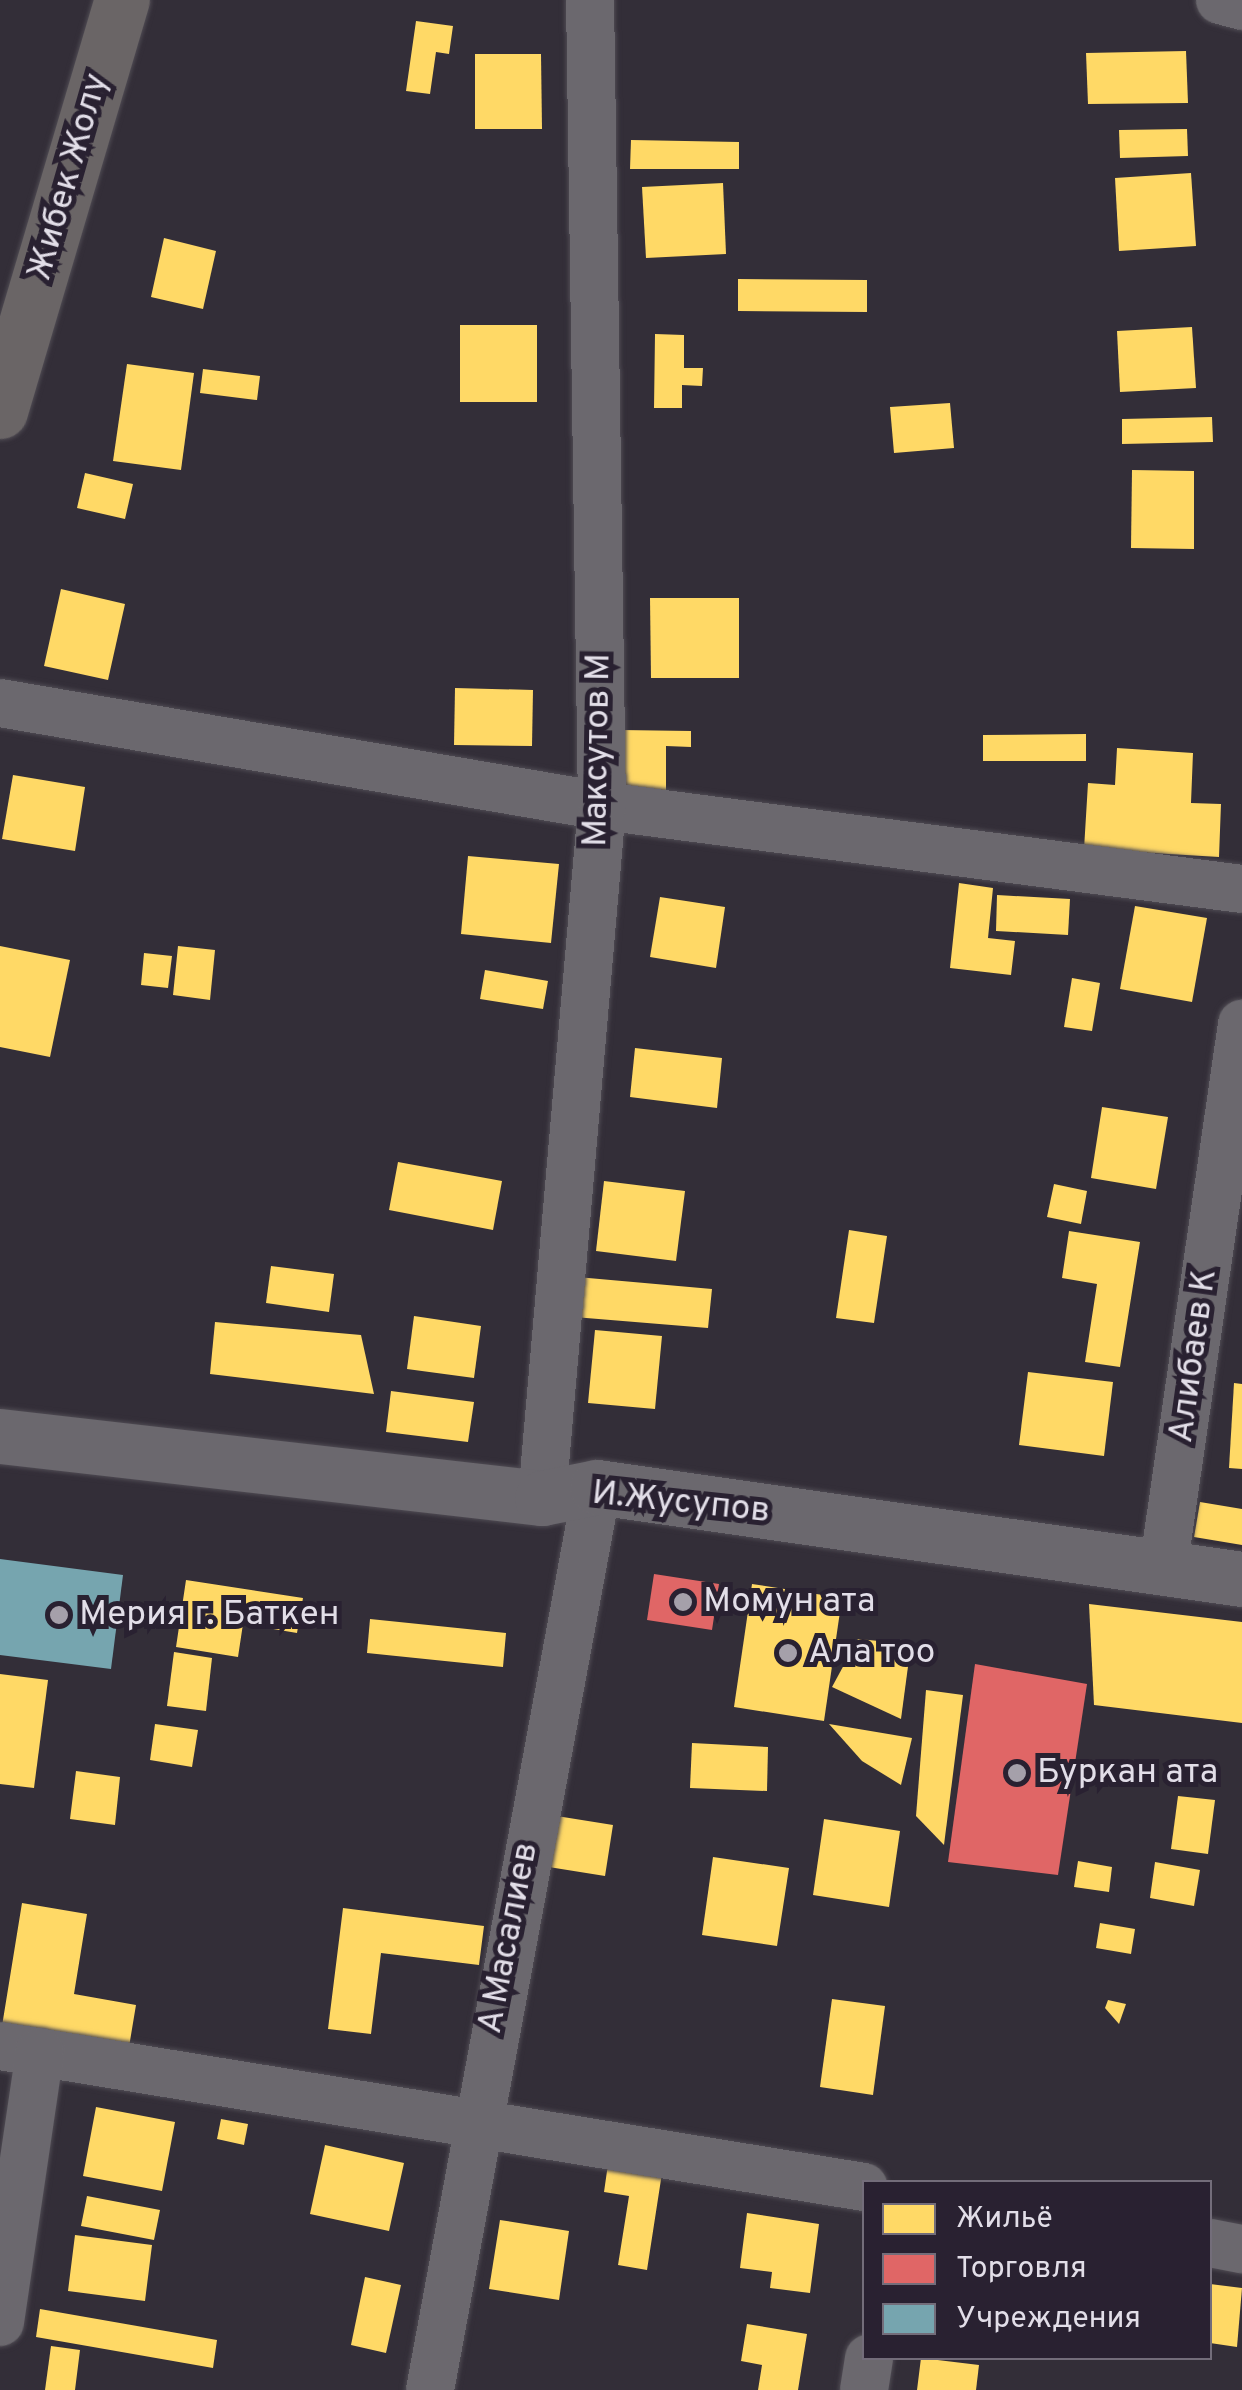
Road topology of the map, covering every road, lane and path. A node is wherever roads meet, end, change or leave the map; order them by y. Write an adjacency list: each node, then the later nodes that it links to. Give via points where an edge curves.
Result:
1 (122, 0): 5 (main road, Жибек Жолу)
2 (590, 0): 7 (street, Максутов М)
3 (1220, 0): 4 (street)
4 (1242, 6)
5 (0, 412)
6 (0, 703): 7 (street)
7 (602, 806): 8 (street); 12 (street, Максутов М)
8 (1242, 889)
9 (1242, 1024): 13 (street, Алибаев К)
10 (0, 1436): 12 (street, И.Жусупов)
11 (596, 1487): 12 (street, И.Жусупов); 13 (street, И.Жусупов); 16 (street, А Масалиев)
12 (542, 1498)
13 (1163, 1569): 14 (street, И.Жусупов)
14 (1242, 1579)
15 (20, 2049): 16 (street); 20 (street)
16 (472, 2123): 17 (street); 22 (street, А Масалиев)
17 (862, 2187)
18 (1212, 2244): 19 (street)
19 (1242, 2249)
20 (0, 2322)
21 (869, 2360): 23 (street)
22 (430, 2390)
23 (864, 2390)

